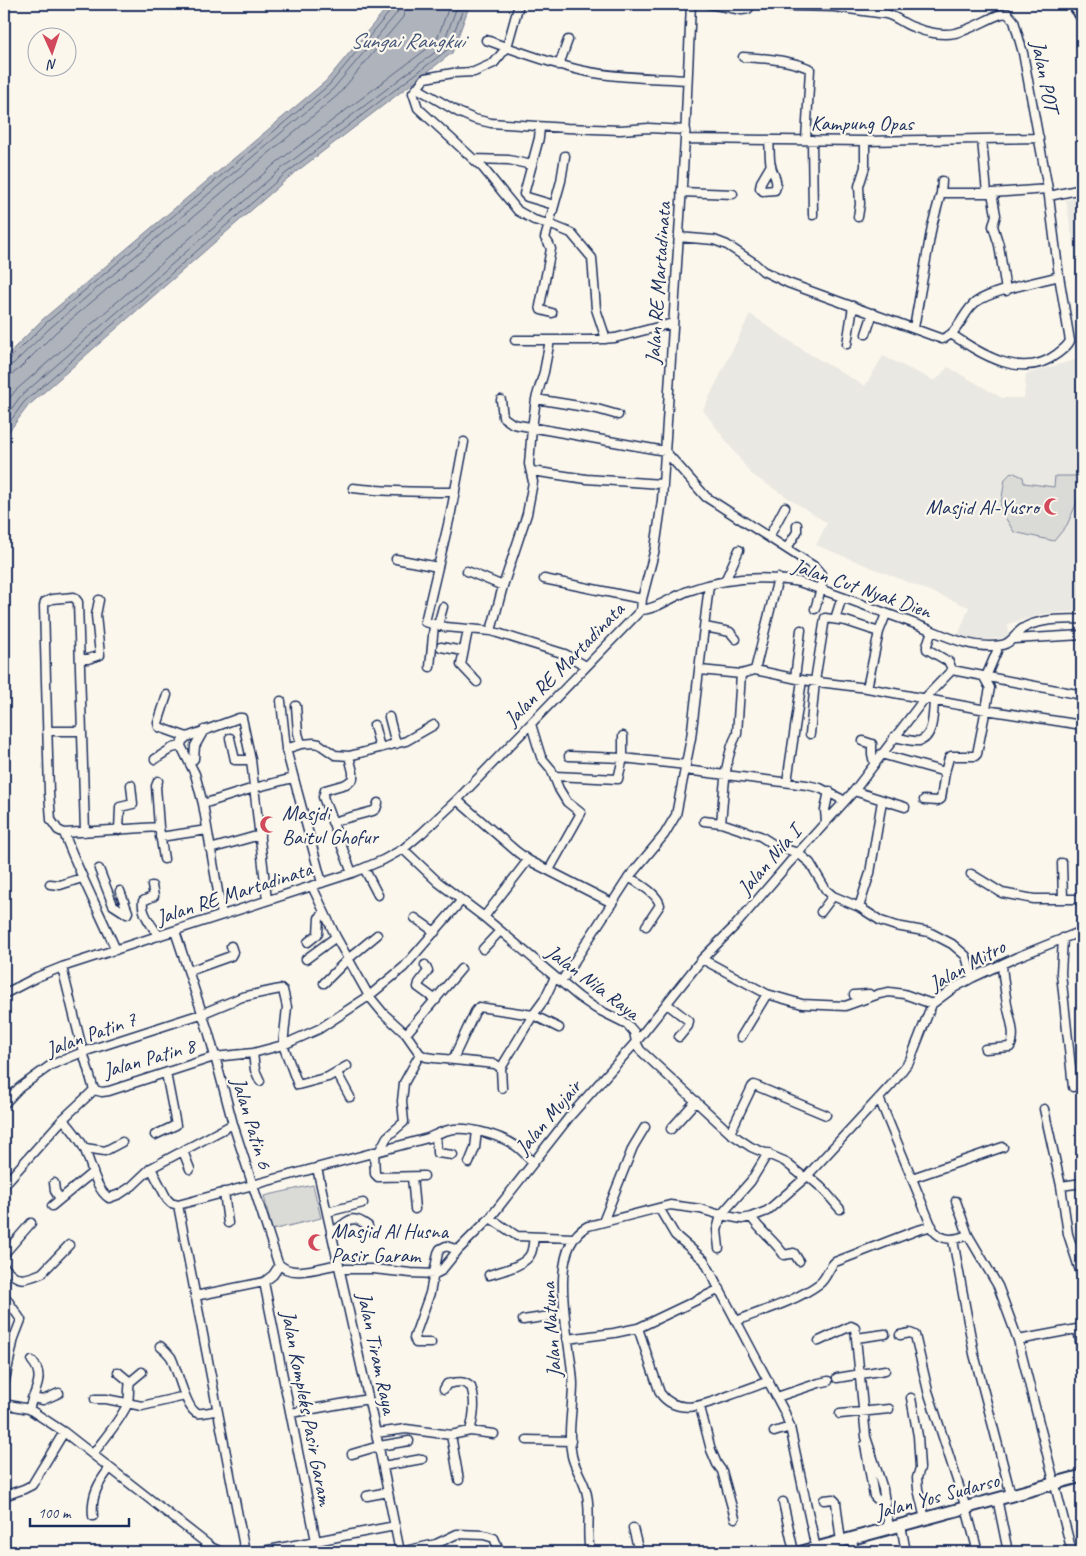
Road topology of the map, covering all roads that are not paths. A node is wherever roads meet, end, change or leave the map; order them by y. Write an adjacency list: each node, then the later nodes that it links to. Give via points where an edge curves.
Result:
1 (519, 4): 10 (street)
2 (691, 4): 13 (street, Jalan RE Martadinata)
3 (709, 4): 4 (street, via 742,10)
4 (752, 4)
5 (1074, 4): 7 (highway)
6 (789, 6): 17 (street, Jalan POT, via 834,7 886,14 923,31 953,34 1007,13 1014,21 1024,53)
7 (1082, 16)
8 (486, 40): 10 (street)
9 (568, 40): 12 (street)
10 (507, 47): 12 (street); 14 (street, via 494,63 474,72 425,78)
11 (743, 57): 20 (street, via 809,68)
12 (559, 65): 13 (street, via 614,76)
13 (687, 80): 16 (street, Jalan RE Martadinata)
14 (417, 88): 15 (street, via 474,119); 24 (street, via 413,93 418,108)
15 (540, 127): 16 (street); 25 (street)
16 (686, 130): 18 (street, Jalan RE Martadinata)
17 (1039, 138): 21 (street, Kampung Opas); 30 (street, Jalan POT)
18 (685, 139): 19 (street, Kampung Opas); 29 (street, Jalan RE Martadinata)
19 (769, 140): 20 (street, Kampung Opas); 26 (street)
20 (809, 140): 22 (street, Kampung Opas); 35 (street)
21 (982, 140): 22 (street, Kampung Opas); 31 (street)
22 (865, 141): 36 (street)
23 (566, 156): 34 (street)
24 (473, 159): 25 (street); 37 (street, via 518,211)
25 (532, 164): 34 (street, via 525,195)
26 (771, 166)
27 (942, 181): 33 (street)
28 (1082, 189): 30 (street)
29 (681, 192): 32 (street); 38 (street, Jalan RE Martadinata)
30 (1048, 192): 31 (street); 39 (street, Jalan POT)
31 (990, 193): 33 (street); 40 (street)
32 (733, 194)
33 (941, 194): 45 (street, via 932,226)
34 (554, 205): 37 (street)
35 (813, 215)
36 (858, 217)
37 (549, 224): 42 (street, via 544,238 551,249 540,306 541,310); 48 (street, via 571,233 592,258 596,309)
38 (678, 237): 41 (street, via 714,240 777,278); 44 (street, Jalan RE Martadinata)
39 (1059, 276): 40 (street); 47 (street, Jalan POT, via 1070,337 1067,346 1051,358 1030,365 1006,364 980,353)
40 (1006, 290): 47 (street, via 972,306)
41 (853, 306): 43 (street); 51 (street)
42 (552, 313)
43 (873, 314): 45 (street); 46 (street)
44 (673, 323): 48 (street); 57 (street, Jalan RE Martadinata)
45 (914, 328): 47 (street, via 942,339)
46 (866, 334)
47 (951, 334)
48 (606, 339): 50 (street)
49 (515, 340): 50 (street)
50 (550, 340): 52 (street)
51 (847, 344)
52 (536, 399): 54 (street); 55 (street)
53 (501, 400): 55 (street, via 504,420)
54 (618, 415)
55 (532, 428): 57 (street); 58 (street, via 529,464)
56 (464, 442): 61 (street)
57 (665, 451): 59 (street, Jalan RE Martadinata); 64 (street, via 706,497)
58 (532, 471): 59 (street, via 586,479); 74 (street, via 527,514)
59 (662, 484): 77 (street, Jalan RE Martadinata, via 655,549)
60 (353, 488): 61 (street)
61 (455, 492): 68 (street)
62 (786, 507): 64 (street)
63 (797, 525): 65 (street, via 797,532)
64 (769, 537): 65 (street)
65 (787, 548): 75 (street, via 816,567 821,574)
66 (739, 550): 72 (street)
67 (396, 558): 68 (street)
68 (438, 567): 85 (street, via 425,620)
69 (467, 571): 74 (street)
70 (778, 578): 72 (street, Jalan Cut Nyak Dien); 75 (street, Jalan Cut Nyak Dien); 101 (street)
71 (544, 579): 77 (street)
72 (725, 580): 73 (street, Jalan Cut Nyak Dien)
73 (709, 585): 81 (street, Jalan Cut Nyak Dien); 86 (street)
74 (503, 586): 89 (street)
75 (822, 590): 76 (street, Jalan Cut Nyak Dien); 80 (street)
76 (842, 597): 82 (street, Jalan Cut Nyak Dien); 83 (street)
77 (642, 599): 81 (street, Jalan RE Martadinata)
78 (99, 600): 98 (street, via 96,615 100,655 88,660)
79 (442, 607): 85 (street)
80 (815, 609)
81 (641, 610): 100 (street, Jalan RE Martadinata)
82 (886, 614): 90 (street, Jalan Cut Nyak Dien); 91 (street)
83 (835, 619): 91 (street); 107 (street, via 825,618)
84 (1082, 619): 94 (street, Jalan Cut Nyak Dien, via 1032,625)
85 (436, 625): 87 (street); 102 (street)
86 (705, 627): 93 (street, via 730,632); 99 (street)
87 (468, 630): 89 (street); 96 (street)
88 (801, 630): 105 (street)
89 (491, 631): 100 (street, via 565,654)
90 (932, 631): 94 (street, Jalan Cut Nyak Dien, via 974,644 1002,645); 103 (street, via 927,649 948,662)
91 (879, 632): 109 (street)
92 (1082, 635): 94 (street, Jalan Cut Nyak Dien)
93 (736, 639)
94 (1014, 639)
95 (441, 647): 96 (street)
96 (463, 651): 108 (street, via 461,666)
97 (997, 651): 106 (street)
98 (80, 659): 123 (street, via 77,600 74,597 46,601); 124 (street)
99 (701, 663): 104 (street); 144 (street)
100 (586, 666): 118 (street, Jalan RE Martadinata)
101 (756, 666): 104 (street); 105 (street)
102 (430, 667)
103 (952, 670): 106 (street); 112 (street, Jalan Nila I)
104 (741, 674): 146 (street, via 737,734)
105 (797, 676): 107 (street); 150 (street)
106 (986, 676): 111 (street); 116 (street, via 990,688)
107 (816, 678): 109 (street); 125 (street)
108 (477, 682)
109 (868, 686): 112 (street)
110 (167, 695): 127 (street, via 159,727)
111 (1082, 695)
112 (927, 696): 114 (street); 128 (street, Jalan Nila I)
113 (281, 701): 135 (street)
114 (934, 701): 116 (street); 128 (street, via 926,737 917,741)
115 (296, 706): 131 (street)
116 (986, 708): 121 (street); 145 (street, via 977,754 950,757)
117 (389, 716): 132 (street)
118 (533, 721): 147 (street, via 538,752); 155 (street, Jalan RE Martadinata)
119 (434, 724): 132 (street, via 415,737)
120 (374, 725): 134 (street)
121 (1082, 725)
122 (204, 730): 127 (street); 141 (street, via 242,718); 142 (street, via 195,746 194,758)
123 (47, 731): 124 (street); 170 (street, via 50,815 52,824)
124 (81, 731): 169 (street)
125 (810, 734)
126 (623, 736): 139 (street)
127 (187, 737): 133 (street)
128 (894, 737): 136 (street, Jalan Nila I)
129 (230, 738): 141 (street, via 235,760)
130 (863, 741): 143 (street, via 872,744)
131 (301, 744): 135 (street); 137 (street, via 319,744 336,755)
132 (396, 744): 134 (street)
133 (181, 746): 140 (street); 142 (street)
134 (380, 748): 137 (street)
135 (286, 749): 148 (street)
136 (881, 754): 143 (street, Jalan Nila I); 145 (street)
137 (350, 756): 163 (street, via 353,779 323,793)
138 (569, 756): 139 (street)
139 (623, 758): 144 (street); 147 (street, via 618,779)
140 (155, 759)
141 (251, 760): 152 (street)
142 (189, 762): 160 (street)
143 (874, 763): 153 (street, Jalan Nila I)
144 (686, 768): 146 (street); 184 (street, via 676,815)
145 (945, 772): 157 (street, via 941,799)
146 (726, 776): 150 (street); 165 (street)
147 (557, 777): 181 (street, via 559,789 567,802 581,813)
148 (293, 778): 152 (street); 186 (street)
149 (158, 781): 166 (street)
150 (787, 782): 154 (street)
151 (131, 785): 167 (street, via 133,803 120,807)
152 (254, 788): 160 (street); 171 (street)
153 (854, 791): 156 (street, Jalan Nila I); 158 (street)
154 (829, 792): 156 (street); 164 (street)
155 (457, 800): 173 (street, Jalan RE Martadinata); 177 (street)
156 (845, 800): 164 (street, Jalan Nila I)
157 (924, 800)
158 (882, 801): 161 (street); 200 (street, via 870,873)
159 (378, 803): 163 (street, via 373,811)
160 (203, 804): 168 (street)
161 (904, 807)
162 (704, 821): 165 (street)
163 (332, 822): 182 (street)
164 (826, 822): 175 (street, Jalan Nila I)
165 (721, 823): 175 (street)
166 (158, 827): 167 (street); 172 (street)
167 (119, 830): 169 (street)
168 (207, 830): 172 (street); 174 (street)
169 (85, 832): 170 (street)
170 (64, 833): 185 (street)
171 (260, 835): 174 (street); 196 (street)
172 (160, 837): 176 (street)
173 (403, 849): 179 (street, Jalan RE Martadinata); 197 (street, Jalan Nila Raya)
174 (210, 850): 203 (street)
175 (798, 853): 194 (street, via 810,863); 221 (street, Jalan Nila I, via 733,929)
176 (164, 859)
177 (528, 860): 181 (street); 204 (street)
178 (1062, 863): 195 (street)
179 (364, 868): 182 (street, Jalan RE Martadinata); 192 (street)
180 (99, 869): 190 (street)
181 (549, 870): 199 (street)
182 (352, 873): 186 (street, Jalan RE Martadinata)
183 (971, 874): 195 (street, via 1002,893 1034,899)
184 (629, 877): 199 (street); 206 (street, via 660,902)
185 (82, 878): 187 (street, via 60,885); 193 (street)
186 (322, 883): 189 (street, Jalan RE Martadinata)
187 (50, 884)
188 (152, 886): 212 (street, via 154,896 142,904)
189 (312, 886): 196 (street, Jalan RE Martadinata); 201 (street)
190 (106, 888): 191 (street, via 114,906 127,914); 193 (street)
191 (120, 891)
192 (378, 895)
193 (92, 896): 218 (street)
194 (833, 896): 200 (street); 202 (street)
195 (1063, 899): 198 (street)
196 (267, 900): 203 (street, Jalan RE Martadinata)
197 (462, 900): 204 (street, Jalan Nila Raya); 210 (street, Jalan Patin 8)
198 (1082, 902)
199 (612, 903): 228 (street)
200 (859, 907): 227 (street, via 881,921 928,932 952,944 966,956)
201 (324, 912): 213 (street); 215 (street, via 319,918 318,934)
202 (821, 912)
203 (222, 915): 207 (street, Jalan RE Martadinata)
204 (484, 917): 208 (street, Jalan Nila Raya)
205 (415, 918): 210 (street)
206 (646, 926)
207 (175, 931): 212 (street, Jalan RE Martadinata); 226 (street, Jalan Patin 6)
208 (500, 931): 217 (street); 228 (street, Jalan Nila Raya)
209 (1082, 931): 214 (street, Jalan Mitro)
210 (435, 932): 234 (street, Jalan Patin 8, via 404,967)
211 (377, 935): 220 (street)
212 (159, 936): 218 (street, Jalan RE Martadinata)
213 (336, 937): 219 (street); 220 (street)
214 (1063, 938): 223 (street, Jalan Mitro); 257 (street, via 1062,973)
215 (308, 942)
216 (232, 946): 226 (street, via 231,956)
217 (483, 949)
218 (116, 950): 224 (street, Jalan RE Martadinata)
219 (306, 959)
220 (348, 959): 229 (street); 234 (street)
221 (702, 959): 232 (street); 236 (street, Jalan Nila I)
222 (425, 965): 235 (street, via 428,973 418,987)
223 (1002, 965): 227 (street, Jalan Mitro); 246 (street, via 1012,1043)
224 (62, 968): 230 (street, Jalan RE Martadinata); 247 (street)
225 (461, 969): 235 (street)
226 (189, 971): 238 (street, Jalan Patin 6)
227 (972, 978): 237 (street, Jalan Mitro)
228 (558, 980): 239 (street); 244 (street, Jalan Nila Raya, via 595,1008 627,1024 634,1032)
229 (324, 983)
230 (4, 992)
231 (878, 994): 232 (street, via 845,1006 802,1004); 233 (street); 237 (street, via 904,994)
232 (769, 995): 243 (street)
233 (854, 995)
234 (369, 996): 241 (street); 245 (street, Jalan Patin 8, via 319,1029)
235 (436, 1000): 241 (street)
236 (667, 1004): 242 (street, via 689,1021); 244 (street, Jalan Nila I)
237 (932, 1004): 261 (street, Jalan Mitro, via 910,1060)
238 (201, 1014): 245 (street, Jalan Patin 7, via 242,997 282,989 287,1008); 247 (street, Jalan Patin 7); 250 (street, Jalan Patin 6)
239 (533, 1015): 240 (street); 251 (street, via 478,1008); 253 (street)
240 (559, 1028)
241 (406, 1034): 249 (street)
242 (680, 1037)
243 (741, 1037)
244 (636, 1042): 262 (street, Jalan Nila Raya, via 640,1050); 281 (street, Jalan Mujair)
245 (284, 1045): 248 (street, Jalan Patin 8); 255 (street, via 298,1085)
246 (985, 1049)
247 (83, 1052): 259 (street); 263 (street, Jalan Patin 7, via 34,1076)
248 (253, 1053): 250 (street, Jalan Patin 8); 256 (street)
249 (420, 1054): 251 (street); 277 (street, via 404,1083 404,1122)
250 (214, 1058): 254 (street, Jalan Patin 8); 267 (street, Jalan Patin 6)
251 (453, 1059): 253 (street, via 492,1062)
252 (346, 1066): 255 (street)
253 (501, 1068): 258 (street)
254 (166, 1073): 259 (street, Jalan Patin 8, via 109,1091); 272 (street, via 176,1125)
255 (337, 1073): 260 (street)
256 (260, 1081)
257 (1073, 1087)
258 (502, 1088)
259 (94, 1090): 266 (street)
260 (350, 1097)
261 (879, 1098): 289 (street, Jalan Mitro); 290 (street)
262 (696, 1101): 269 (street); 271 (street, Jalan Nila Raya)
263 (4, 1104)
264 (1044, 1109): 295 (street)
265 (826, 1115): 271 (street, via 754,1085)
266 (63, 1119): 276 (street); 293 (street)
267 (233, 1124): 278 (street); 294 (street, Jalan Patin 6)
268 (645, 1127): 309 (street)
269 (671, 1129)
270 (477, 1131): 273 (street, via 452,1129); 281 (street, via 509,1142); 282 (street)
271 (730, 1133): 279 (street, Jalan Nila Raya)
272 (155, 1135)
273 (436, 1135): 277 (street); 280 (street, via 437,1153)
274 (122, 1142): 276 (street, via 105,1151)
275 (1003, 1147): 290 (street)
276 (85, 1148): 286 (street)
277 (377, 1150): 284 (street); 288 (street, via 376,1176)
278 (183, 1151): 283 (street); 285 (street)
279 (768, 1154): 289 (street, Jalan Nila Raya); 306 (street, via 751,1181)
280 (453, 1155)
281 (533, 1162): 308 (street, Jalan Mujair)
282 (469, 1163)
283 (151, 1168): 286 (street, via 132,1186 109,1198); 300 (street, via 167,1199)
284 (317, 1168): 294 (street); 305 (street, Jalan Tiram Raya)
285 (190, 1169)
286 (93, 1172): 297 (street)
287 (424, 1176): 288 (street)
288 (412, 1177): 303 (street)
289 (806, 1177): 304 (street, Jalan Nila Raya, via 822,1188); 307 (street, via 778,1203)
290 (912, 1178): 313 (street)
291 (54, 1183): 297 (street)
292 (1082, 1183): 295 (street)
293 (4, 1185)
294 (253, 1185): 296 (street); 324 (street, Jalan Patin 6)
295 (1061, 1186): 331 (street, via 1068,1234)
296 (224, 1192): 300 (street); 311 (street)
297 (60, 1199): 301 (street)
298 (956, 1201): 315 (street)
299 (363, 1203): 305 (street)
300 (178, 1205): 334 (street)
301 (52, 1206)
302 (659, 1208): 306 (street, via 683,1206); 309 (street); 333 (street, via 675,1235 704,1260)
303 (415, 1209)
304 (840, 1209)
305 (326, 1212): 314 (street, Jalan Tiram Raya)
306 (721, 1215): 307 (street, via 742,1219); 320 (street, via 717,1230)
307 (751, 1217): 323 (street, via 784,1255 794,1253)
308 (490, 1218): 316 (street, via 512,1234); 321 (street, Jalan Mujair)
309 (603, 1222): 317 (street, via 582,1229)
310 (31, 1223): 322 (street)
311 (228, 1223)
312 (368, 1226): 314 (street, via 360,1220 349,1220)
313 (932, 1226): 318 (street, via 941,1237); 338 (street, via 835,1262 823,1280 808,1291)
314 (331, 1232): 325 (street, Jalan Tiram Raya)
315 (968, 1235): 318 (street); 345 (street, via 998,1286)
316 (534, 1237): 317 (street); 330 (street, via 527,1259)
317 (573, 1238): 336 (street, Jalan Natuna, via 565,1262)
318 (952, 1240): 397 (street, via 974,1354)
319 (69, 1245): 326 (street, via 42,1273 18,1279)
320 (719, 1248)
321 (458, 1250): 328 (street, Jalan Mujair, via 441,1271); 328 (street, via 446,1246 440,1249)
322 (4, 1254)
323 (799, 1261)
324 (280, 1266): 327 (street); 329 (street)
325 (339, 1266): 327 (street); 328 (street); 367 (street, Jalan Tiram Raya)
326 (4, 1267)
327 (289, 1272): 329 (street)
328 (434, 1274): 347 (street, via 414,1338 416,1343)
329 (274, 1275): 332 (street)
330 (489, 1276)
331 (1082, 1277)
332 (264, 1282): 334 (street); 375 (street, Jalan Kompleks Pasir Garam)
333 (720, 1289): 338 (street); 339 (street)
334 (195, 1296): 373 (street)
335 (5, 1298): 359 (street, via 21,1320)
336 (564, 1314): 337 (street); 344 (street, Jalan Natuna)
337 (524, 1320)
338 (736, 1321): 356 (street)
339 (638, 1328): 344 (street); 370 (street, via 662,1396 676,1406)
340 (1080, 1329): 345 (street); 349 (street)
341 (884, 1334): 343 (street)
342 (900, 1335): 403 (street, via 915,1335 928,1391)
343 (856, 1338): 346 (street, via 855,1328 851,1326); 354 (street)
344 (567, 1339): 386 (street, Jalan Natuna, via 573,1384)
345 (1018, 1340): 395 (street)
346 (819, 1341)
347 (431, 1343)
348 (160, 1346): 362 (street, via 171,1358)
349 (1082, 1353)
350 (32, 1360): 364 (street, via 40,1374)
351 (885, 1370): 354 (street)
352 (118, 1372): 357 (street)
353 (142, 1372): 357 (street)
354 (861, 1373): 355 (street); 374 (street)
355 (837, 1378)
356 (769, 1381): 363 (street); 370 (street)
357 (130, 1382): 369 (street)
358 (828, 1382): 363 (street)
359 (4, 1385)
360 (444, 1389): 378 (street, via 447,1384 461,1382 471,1387 473,1421)
361 (59, 1393): 364 (street, via 43,1400)
362 (185, 1396): 369 (street, via 142,1406); 373 (street, via 196,1413)
363 (777, 1397): 377 (street)
364 (32, 1398): 371 (street)
365 (911, 1398): 406 (street, via 918,1436 918,1489)
366 (95, 1399): 369 (street)
367 (368, 1399): 375 (street); 381 (street, Jalan Tiram Raya)
368 (4, 1404): 371 (street)
369 (128, 1404): 388 (street)
370 (700, 1407): 405 (street)
371 (29, 1409): 379 (street)
372 (889, 1409): 374 (street)
373 (217, 1411): 417 (street)
374 (863, 1412): 376 (street); 408 (street, via 866,1437)
375 (291, 1413): 410 (street, Jalan Kompleks Pasir Garam)
376 (840, 1414)
377 (790, 1427): 380 (street); 413 (street)
378 (470, 1431): 382 (street); 383 (street)
379 (64, 1432): 388 (street); 398 (street, via 32,1485)
380 (774, 1432)
381 (376, 1433): 383 (street, via 406,1430); 387 (street, Jalan Tiram Raya)
382 (494, 1434)
383 (451, 1435): 394 (street)
384 (528, 1440): 386 (street)
385 (409, 1441): 387 (street)
386 (571, 1441): 421 (street, Jalan Natuna, via 574,1462 587,1494)
387 (379, 1446): 389 (street); 391 (street, Jalan Tiram Raya)
388 (93, 1454): 392 (street)
389 (352, 1454)
390 (422, 1460): 391 (street)
391 (383, 1466): 396 (street, Jalan Tiram Raya)
392 (110, 1468): 404 (street, via 94,1494); 411 (street)
393 (1082, 1476): 395 (highway, Jalan Yos Sudarso)
394 (459, 1480)
395 (1055, 1483): 397 (highway, Jalan Yos Sudarso); 429 (street)
396 (388, 1492): 399 (street); 407 (street, Jalan Tiram Raya)
397 (1011, 1495): 400 (highway, Jalan Yos Sudarso)
398 (4, 1496)
399 (367, 1496)
400 (997, 1498): 403 (highway, Jalan Yos Sudarso); 428 (street)
401 (824, 1500): 412 (street, via 836,1502)
402 (784, 1502): 423 (street)
403 (966, 1508): 406 (highway, Jalan Yos Sudarso); 427 (street)
404 (93, 1516)
405 (735, 1518)
406 (925, 1519): 408 (highway, Jalan Yos Sudarso)
407 (395, 1526): 410 (street); 419 (street, Jalan Tiram Raya)
408 (895, 1527): 412 (highway, Jalan Yos Sudarso); 426 (street)
409 (633, 1528): 422 (street)
410 (316, 1541): 418 (street)
411 (207, 1544): 415 (street); 416 (street)
412 (840, 1545): 413 (highway, Jalan Yos Sudarso); 425 (street)
413 (816, 1549): 424 (highway, Jalan Yos Sudarso)
414 (1082, 1550): 429 (street)
415 (209, 1552)
416 (221, 1552)
417 (246, 1552)
418 (258, 1552)
419 (400, 1552): 420 (street, via 457,1534 494,1538)
420 (500, 1552)
421 (590, 1552)
422 (639, 1552)
423 (794, 1552)
424 (802, 1552)
425 (854, 1552)
426 (906, 1552)
427 (978, 1552)
428 (1008, 1552)
429 (1072, 1552)

